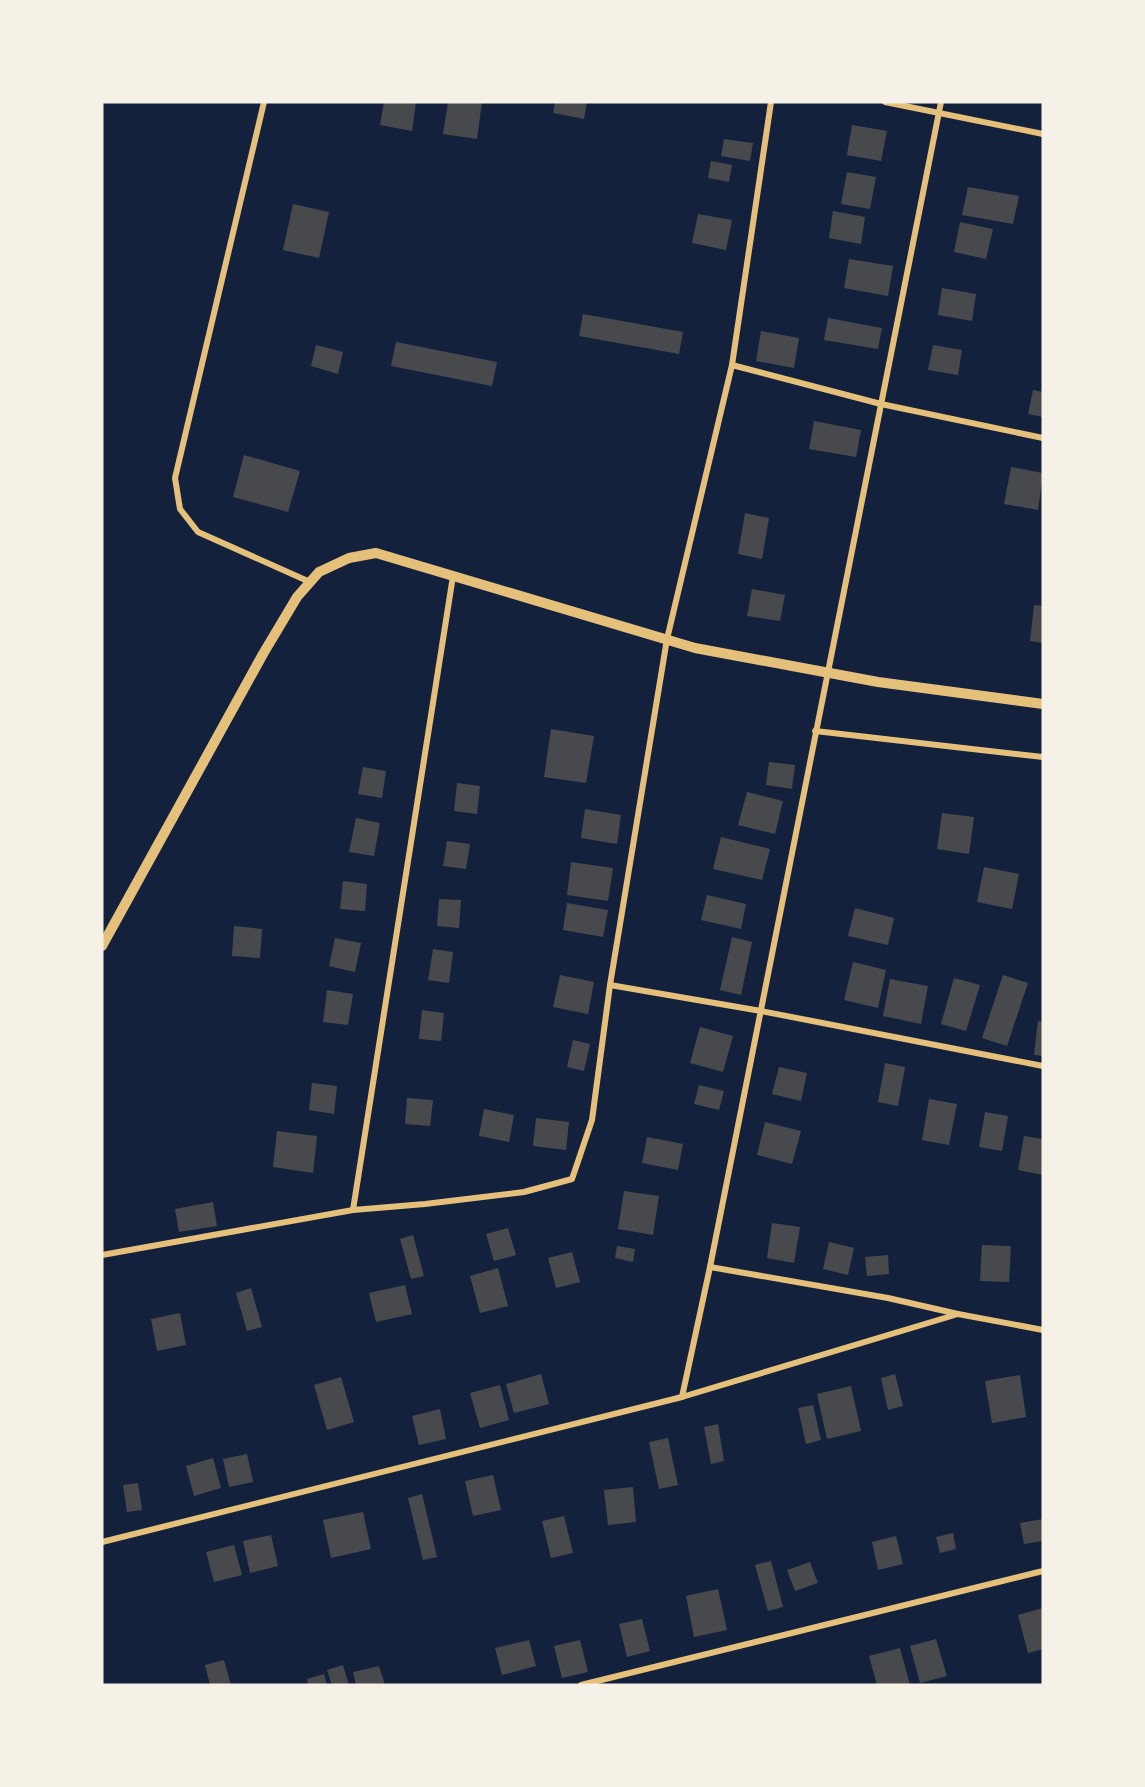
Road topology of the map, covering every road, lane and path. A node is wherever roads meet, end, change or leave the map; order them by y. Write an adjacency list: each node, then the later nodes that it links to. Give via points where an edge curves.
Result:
1 (264, 102): 11 (street, via 175,478 180,509 198,532)
2 (771, 102): 7 (street)
3 (885, 102): 5 (street)
4 (941, 102): 5 (street)
5 (939, 112): 6 (street); 8 (street)
6 (1043, 134)
7 (732, 365): 8 (street); 12 (street)
8 (880, 404): 9 (street); 13 (street)
9 (1043, 438)
10 (453, 576): 11 (street, via 376,553 349,558 319,572); 12 (street); 21 (street)
11 (310, 582): 17 (street, via 263,654)
12 (667, 639): 13 (street, via 695,648); 18 (street)
13 (827, 672): 14 (street); 15 (street)
14 (1043, 704)
15 (815, 731): 16 (street); 19 (street)
16 (1043, 757)
17 (102, 946)
18 (610, 985): 19 (street); 21 (street, via 592,1119 572,1179 524,1192)
19 (761, 1011): 20 (street); 23 (street)
20 (1043, 1066)
21 (353, 1210): 22 (street)
22 (102, 1254)
23 (710, 1266): 24 (street); 26 (street)
24 (957, 1314): 25 (street); 26 (street)
25 (1043, 1330)
26 (682, 1397): 27 (street)
27 (102, 1542)
28 (1043, 1571): 29 (street)
29 (581, 1685)

